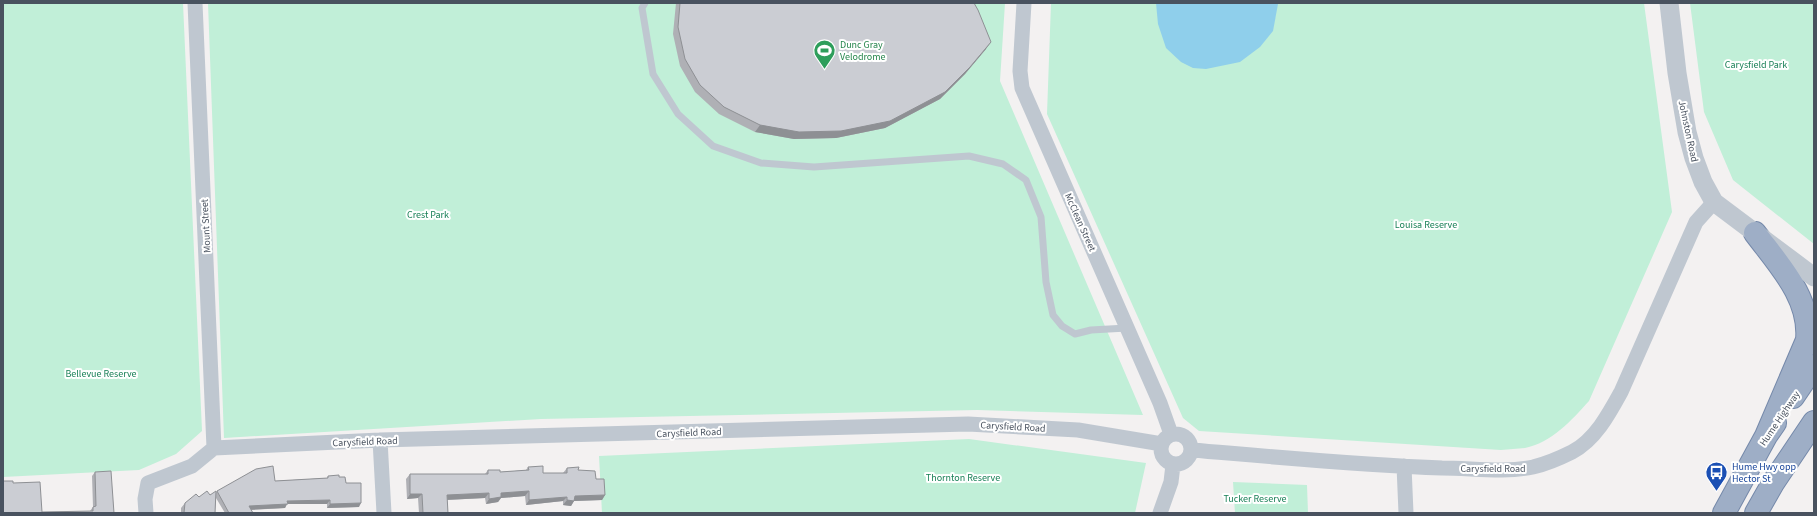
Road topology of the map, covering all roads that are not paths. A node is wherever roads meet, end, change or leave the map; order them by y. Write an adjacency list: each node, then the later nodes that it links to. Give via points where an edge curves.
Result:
1 (195, 3): 14 (street, Mount Street)
2 (645, 3): 8 (lane, via 642,8 653,74 678,114 713,146 761,163 814,167 969,156 1003,164 1026,180 1041,217 1046,282 1053,315 1062,326 1074,334 1091,330)
3 (1024, 3): 8 (street, McClean Street, via 1020,71 1022,88)
4 (1669, 3): 5 (street, Johnston Road, via 1687,132 1703,182)
5 (1714, 202): 6 (street, Johnston Road); 17 (street, Carysfield Road, via 1696,222 1621,392 1608,416 1590,439 1573,452 1532,467 1502,469)
6 (1755, 233): 7 (street, Johnston Road); 11 (highway, via 1802,300 1808,330 1807,340)
7 (1814, 277)
8 (1127, 328): 12 (street, McClean Street, via 1160,403)
9 (1814, 366): 11 (highway, Hume Highway)
10 (1814, 422): 23 (highway)
11 (1766, 436): 22 (highway, Hume Highway)
12 (1167, 439): 13 (street, Carysfield Road, via 1078,430 968,424); 15 (street, via 1176,434 1186,437); 16 (street, via 1162,456)
13 (380, 440): 14 (street, Carysfield Road); 19 (street)
14 (214, 448): 18 (street, via 192,466 148,483)
15 (1192, 450): 16 (street, via 1188,460 1178,465); 17 (street, Carysfield Road)
16 (1173, 464): 20 (street)
17 (1404, 466): 21 (street)
18 (146, 513)
19 (384, 513)
20 (1160, 513)
21 (1406, 513)
22 (1724, 513)
23 (1756, 513)

